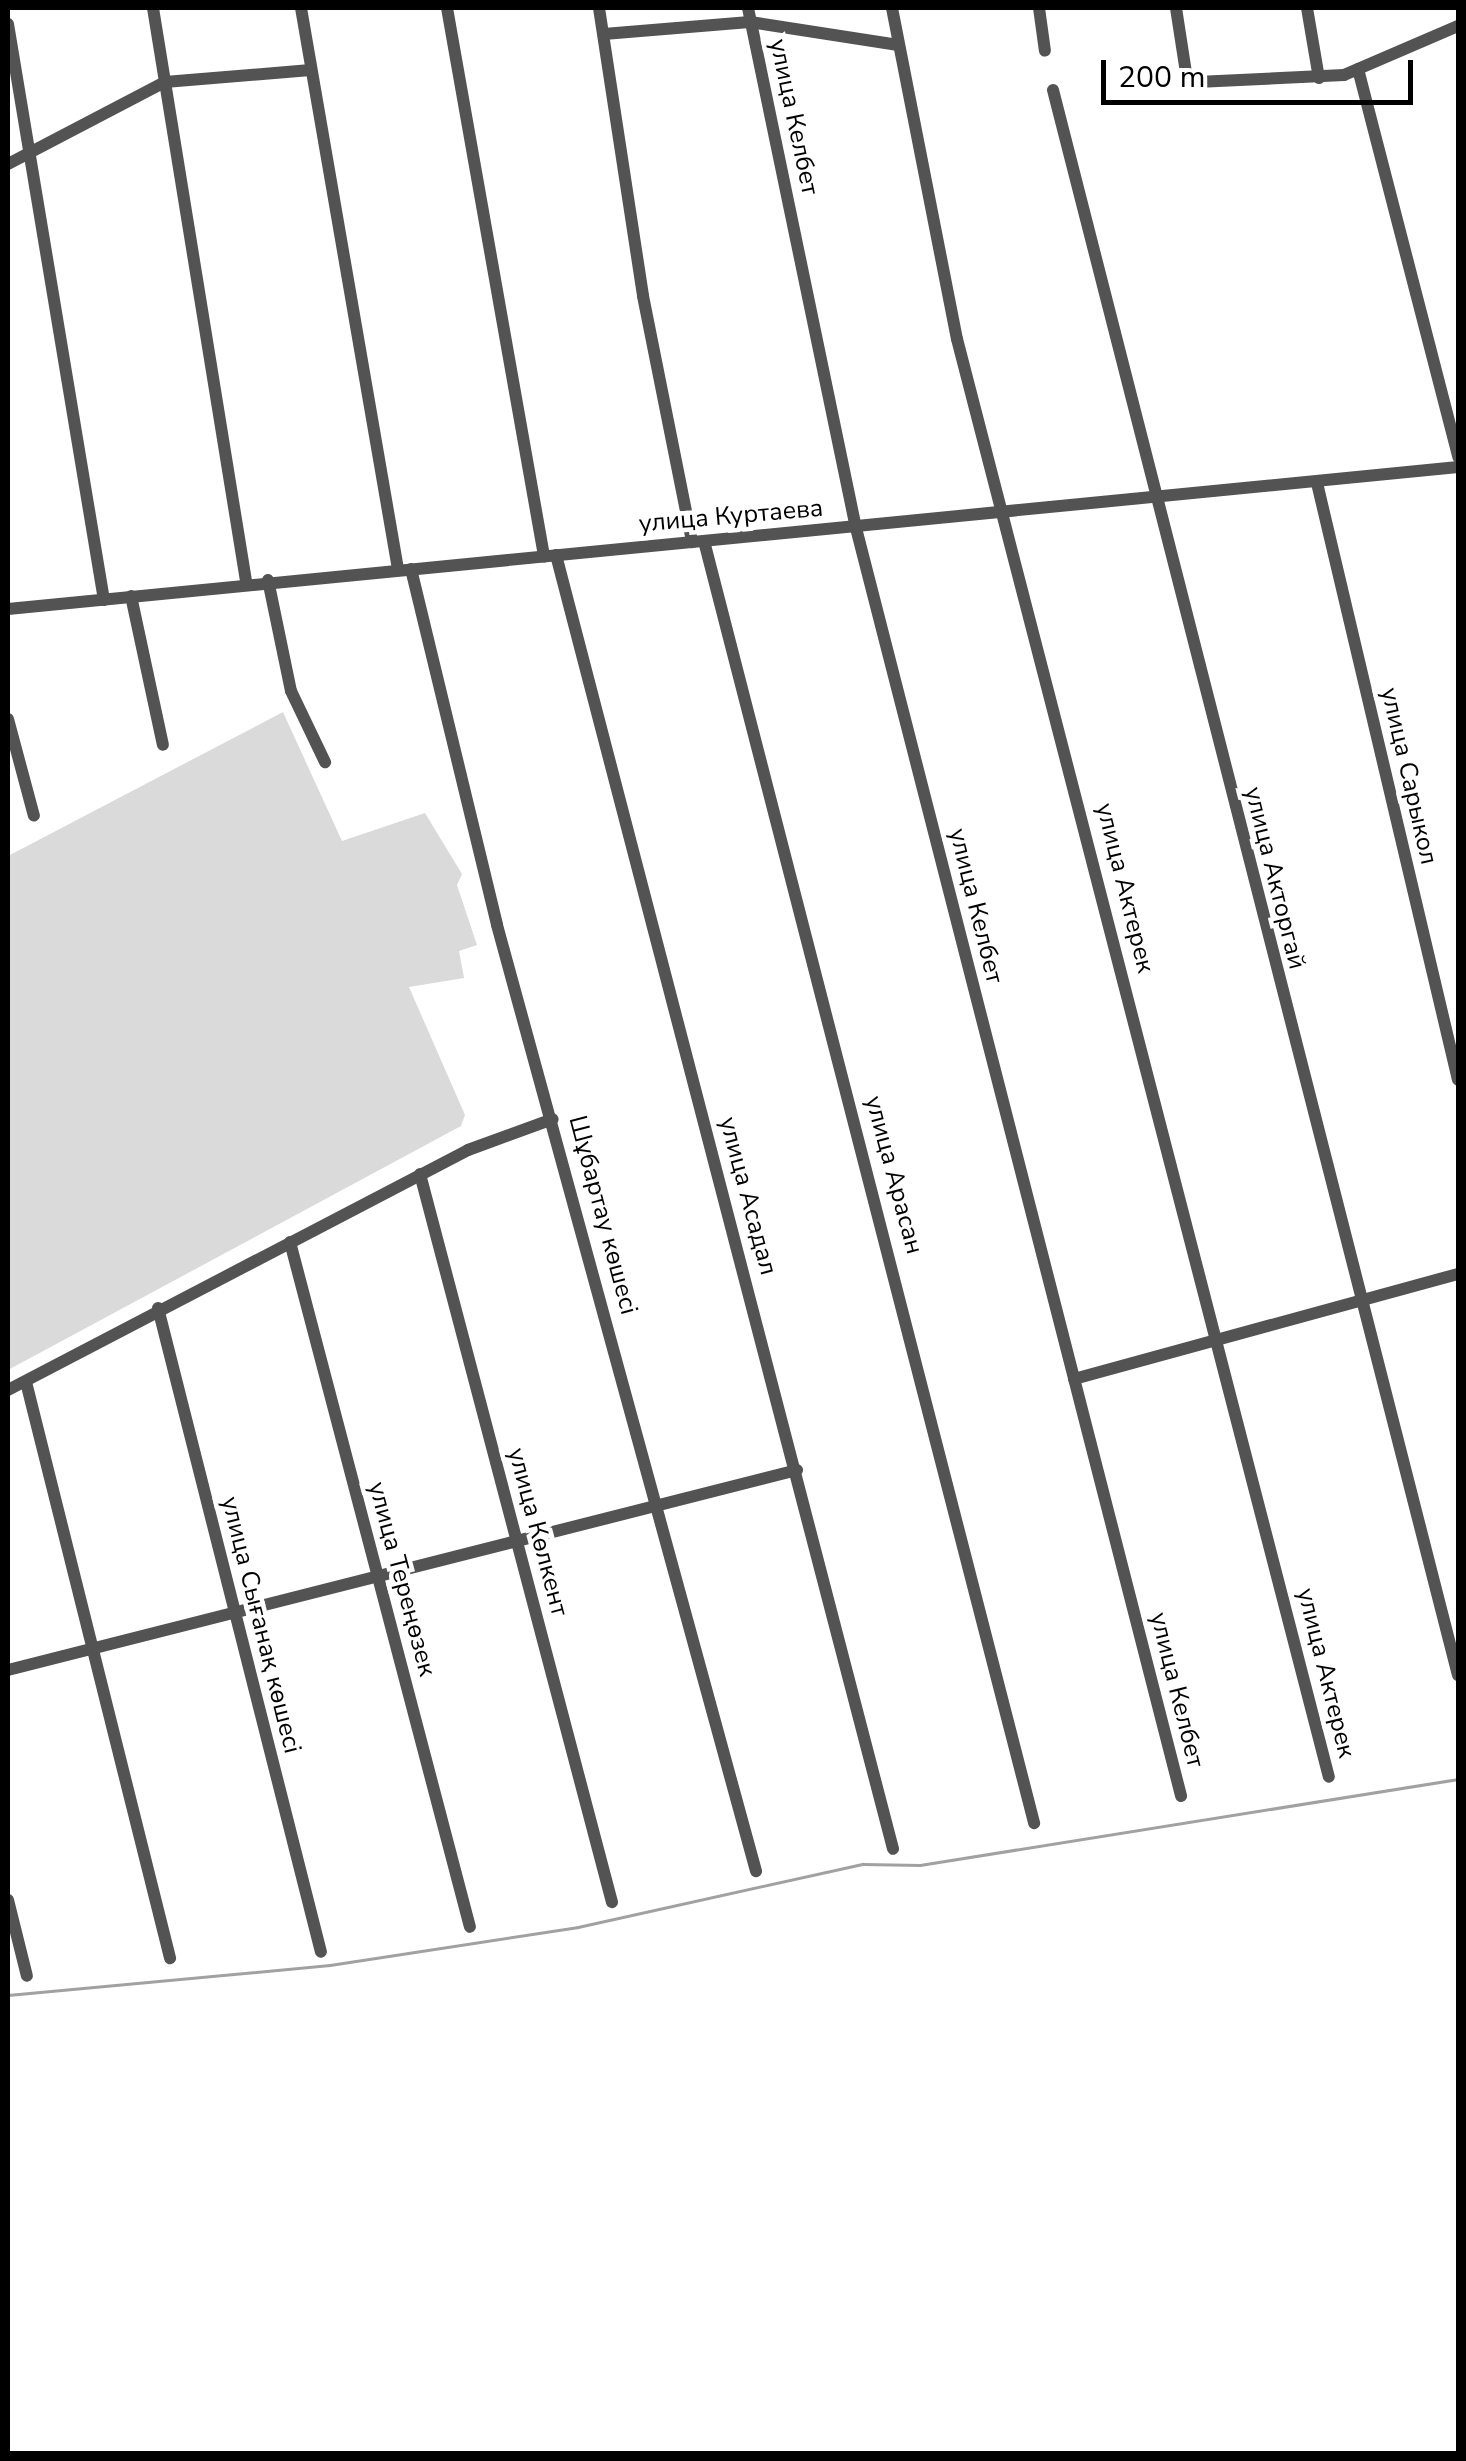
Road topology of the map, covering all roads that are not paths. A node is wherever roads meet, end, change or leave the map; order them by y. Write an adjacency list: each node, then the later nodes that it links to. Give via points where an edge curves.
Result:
1 (153, 8): 18 (street)
2 (301, 8): 15 (street, Шұбартау көшесі)
3 (447, 8): 29 (street, улица Асадал)
4 (599, 8): 12 (street, улица Арасан)
5 (892, 8): 13 (street, улица Актерек)
6 (1038, 8): 14 (street)
7 (1176, 8): 17 (street, via 1187,79)
8 (1307, 8): 17 (street)
9 (749, 14): 12 (street); 13 (street); 27 (street, улица Келбет)
10 (8, 24): 20 (street)
11 (1458, 26): 16 (street)
12 (604, 34): 28 (street, улица Арасан, via 643,296)
13 (898, 45): 26 (street, улица Актерек, via 957,339)
14 (1046, 50)
15 (312, 70): 18 (street); 30 (street, Шұбартау көшесі)
16 (1358, 70): 17 (street); 22 (street)
17 (1318, 78)
18 (165, 82): 20 (street); 32 (street)
19 (1053, 90): 25 (street, улица Акторгай)
20 (28, 152): 21 (street); 34 (street)
21 (8, 164)
22 (1458, 457)
23 (1458, 468): 24 (street, улица Куртаева)
24 (1316, 482): 25 (street, улица Куртаева); 40 (street, улица Сарыкол)
25 (1156, 499): 26 (street, улица Куртаева); 46 (street, улица Акторгай)
26 (1006, 512): 27 (street, улица Куртаева); 48 (street, улица Актерек)
27 (856, 528): 28 (street, улица Куртаева); 49 (street, улица Келбет)
28 (698, 541): 29 (street, улица Куртаева); 62 (street, улица Арасан)
29 (550, 556): 30 (street, улица Куртаева); 52 (street, улица Асадал)
30 (404, 570): 31 (street, улица Куртаева); 42 (street, Шұбартау көшесі)
31 (268, 580): 32 (street, улица Куртаева); 38 (street, via 291,691)
32 (246, 581): 33 (street, улица Куртаева)
33 (131, 596): 34 (street, улица Куртаева); 37 (street)
34 (104, 600): 35 (street, улица Куртаева)
35 (8, 609)
36 (8, 719): 39 (street)
37 (163, 745)
38 (324, 762)
39 (34, 816)
40 (1455, 1053): 41 (street, улица Сарыкол)
41 (1458, 1080)
42 (553, 1119): 43 (street); 53 (street, Шұбартау көшесі)
43 (420, 1174): 44 (street); 54 (street, улица Көлкент)
44 (290, 1242): 47 (street); 55 (street, улица Тереңөзек)
45 (1458, 1274): 46 (street)
46 (1360, 1300): 48 (street); 59 (street, улица Акторгай)
47 (158, 1308): 50 (street); 56 (street, улица Сығанақ көшесі)
48 (1218, 1340): 49 (street); 60 (street, улица Актерек)
49 (1074, 1380): 61 (street, улица Келбет)
50 (26, 1382): 51 (street); 57 (street)
51 (8, 1390)
52 (797, 1470): 53 (street); 63 (street, улица Асадал)
53 (659, 1503): 54 (street); 64 (street, Шұбартау көшесі)
54 (516, 1538): 55 (street); 66 (street, улица Көлкент)
55 (377, 1574): 56 (street); 67 (street, улица Тереңөзек)
56 (234, 1610): 57 (street); 68 (street, улица Сығанақ көшесі)
57 (95, 1646): 58 (street); 69 (street)
58 (8, 1670)
59 (1458, 1675)
60 (1329, 1777)
61 (1180, 1796)
62 (1034, 1823)
63 (894, 1849)
64 (756, 1871)
65 (8, 1900): 70 (street)
66 (612, 1902)
67 (470, 1927)
68 (321, 1952)
69 (170, 1958)
70 (27, 1976)

